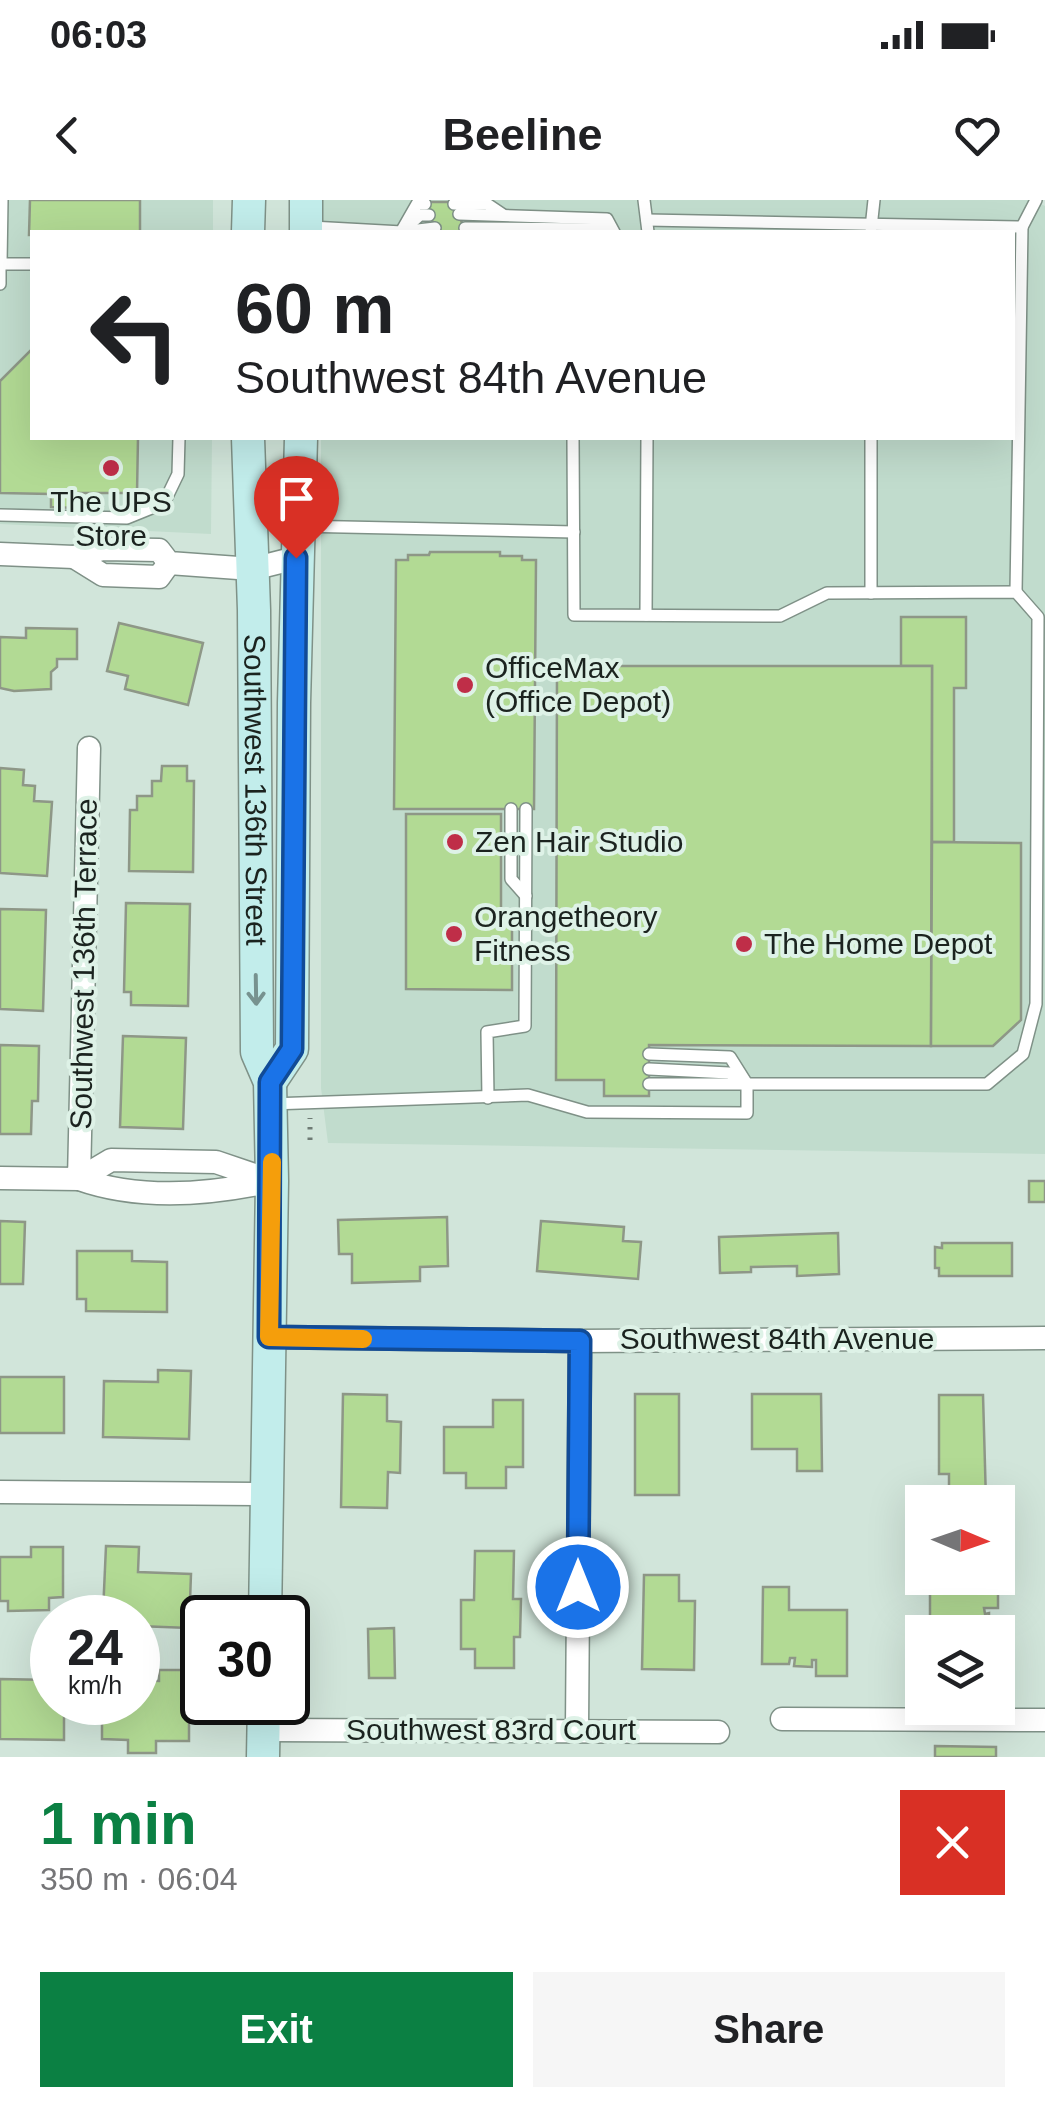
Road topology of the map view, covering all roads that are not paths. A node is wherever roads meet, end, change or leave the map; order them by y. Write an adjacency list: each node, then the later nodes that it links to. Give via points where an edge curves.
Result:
1 (2, 200): 20 (lane)
2 (249, 200): 14 (street)
3 (644, 200): 9 (lane)
4 (874, 200): 13 (lane)
5 (1036, 200): 10 (lane)
6 (456, 209): 19 (lane, via 608,218)
7 (427, 210): 16 (lane, via 417,204)
8 (306, 220): 15 (lane)
9 (648, 226): 13 (lane)
10 (1022, 226): 13 (lane); 35 (lane)
11 (435, 228): 17 (lane)
12 (464, 228): 18 (lane)
13 (871, 229)
14 (248, 230)
15 (375, 230)
16 (402, 230)
17 (418, 230)
18 (607, 230)
19 (611, 230)
20 (0, 264): 21 (lane); 22 (lane)
21 (30, 264)
22 (0, 284)
23 (179, 440): 30 (lane, via 178,474 164,504 128,518)
24 (248, 440): 29 (street, Southwest 136th Street)
25 (301, 440): 32 (street, Southwest 136th Street)
26 (573, 440): 31 (lane)
27 (647, 440): 37 (lane)
28 (871, 440): 36 (lane)
29 (249, 491): 32 (lane); 34 (street, Southwest 136th Street)
30 (0, 515)
31 (574, 532): 32 (lane); 37 (lane, via 574,614)
32 (297, 542): 34 (street); 46 (street, Southwest 136th Street, via 292,1049)
33 (0, 554): 34 (street, via 74,557 103,575 159,578 169,563)
34 (252, 569): 46 (street, Southwest 136th Street, one-way to 46, via 257,1052)
35 (1016, 592): 36 (lane); 45 (lane, via 1038,617 1036,1004 1023,1054 987,1084)
36 (872, 593): 37 (lane, via 827,593 780,616)
37 (646, 615)
38 (89, 748): 49 (street, Southwest 136th Terrace)
39 (511, 809): 41 (lane, via 510,879)
40 (526, 810): 41 (lane)
41 (526, 896): 47 (lane, via 525,1026 488,1032)
42 (649, 1054): 45 (lane, via 730,1057)
43 (648, 1070): 45 (lane, via 730,1074)
44 (648, 1084): 45 (lane)
45 (747, 1084): 47 (lane, via 747,1113 587,1112 528,1095)
46 (270, 1093): 47 (lane); 50 (street, Southwest 136th Street)
47 (488, 1098)
48 (0, 1178): 49 (street)
49 (79, 1179): 50 (street, via 111,1160 216,1162)
50 (272, 1181): 51 (street, Southwest 136th Street)
51 (269, 1337): 53 (street, Southwest 84th Avenue); 55 (street, Southwest 136th Street)
52 (1045, 1338): 53 (street, Southwest 84th Avenue)
53 (580, 1341): 60 (street)
54 (0, 1492): 55 (street)
55 (266, 1494): 56 (street, Southwest 136th Street)
56 (265, 1595)
57 (782, 1719): 58 (street)
58 (1045, 1720)
59 (264, 1730): 60 (street, Southwest 83rd Court)
60 (577, 1730): 61 (street, Southwest 83rd Court)
61 (718, 1732)

